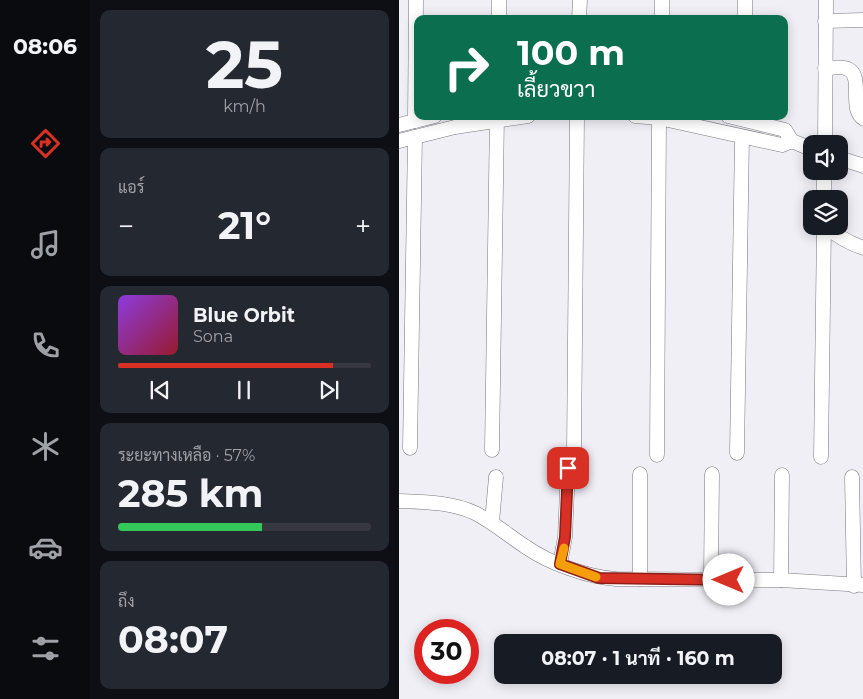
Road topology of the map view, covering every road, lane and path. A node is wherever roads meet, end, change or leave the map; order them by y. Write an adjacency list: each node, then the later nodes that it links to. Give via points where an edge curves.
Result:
1 (416, 0): 7 (street)
2 (499, 0): 8 (street)
3 (580, 0): 9 (street)
4 (662, 0): 10 (street)
5 (745, 0): 11 (street)
6 (826, 0): 13 (street)
7 (416, 15)
8 (499, 15)
9 (579, 15)
10 (662, 15)
11 (745, 15)
12 (863, 20): 13 (street)
13 (825, 21): 14 (street)
14 (825, 68): 15 (street, via 848,68 852,72 856,109); 25 (street)
15 (863, 119)
16 (419, 120): 23 (street)
17 (488, 120): 26 (street)
18 (497, 120): 37 (street)
19 (577, 120): 38 (street)
20 (659, 120): 40 (street)
21 (668, 120): 27 (street)
22 (749, 120): 29 (street, via 785,130)
23 (415, 121): 24 (street)
24 (399, 125)
25 (825, 135)
26 (415, 137): 28 (street); 36 (street)
27 (742, 137): 29 (street, via 782,145); 39 (street)
28 (399, 141)
29 (792, 141): 30 (street)
30 (803, 146)
31 (848, 161): 32 (street)
32 (863, 166)
33 (824, 235): 41 (street)
34 (835, 235): 35 (street)
35 (863, 248)
36 (410, 448)
37 (492, 450)
38 (574, 452)
39 (737, 453)
40 (657, 455)
41 (821, 456)
42 (568, 468): 50 (street, via 565,537)
43 (640, 474): 51 (street)
44 (712, 474): 52 (street)
45 (782, 475): 53 (street)
46 (496, 477): 49 (street)
47 (852, 477): 54 (street)
48 (399, 501): 49 (street, via 456,507)
49 (492, 522): 50 (street, via 527,548)
50 (560, 564): 51 (street, via 599,578)
51 (640, 579): 52 (street)
52 (711, 579): 53 (street)
53 (781, 580): 54 (street)
54 (859, 585)

